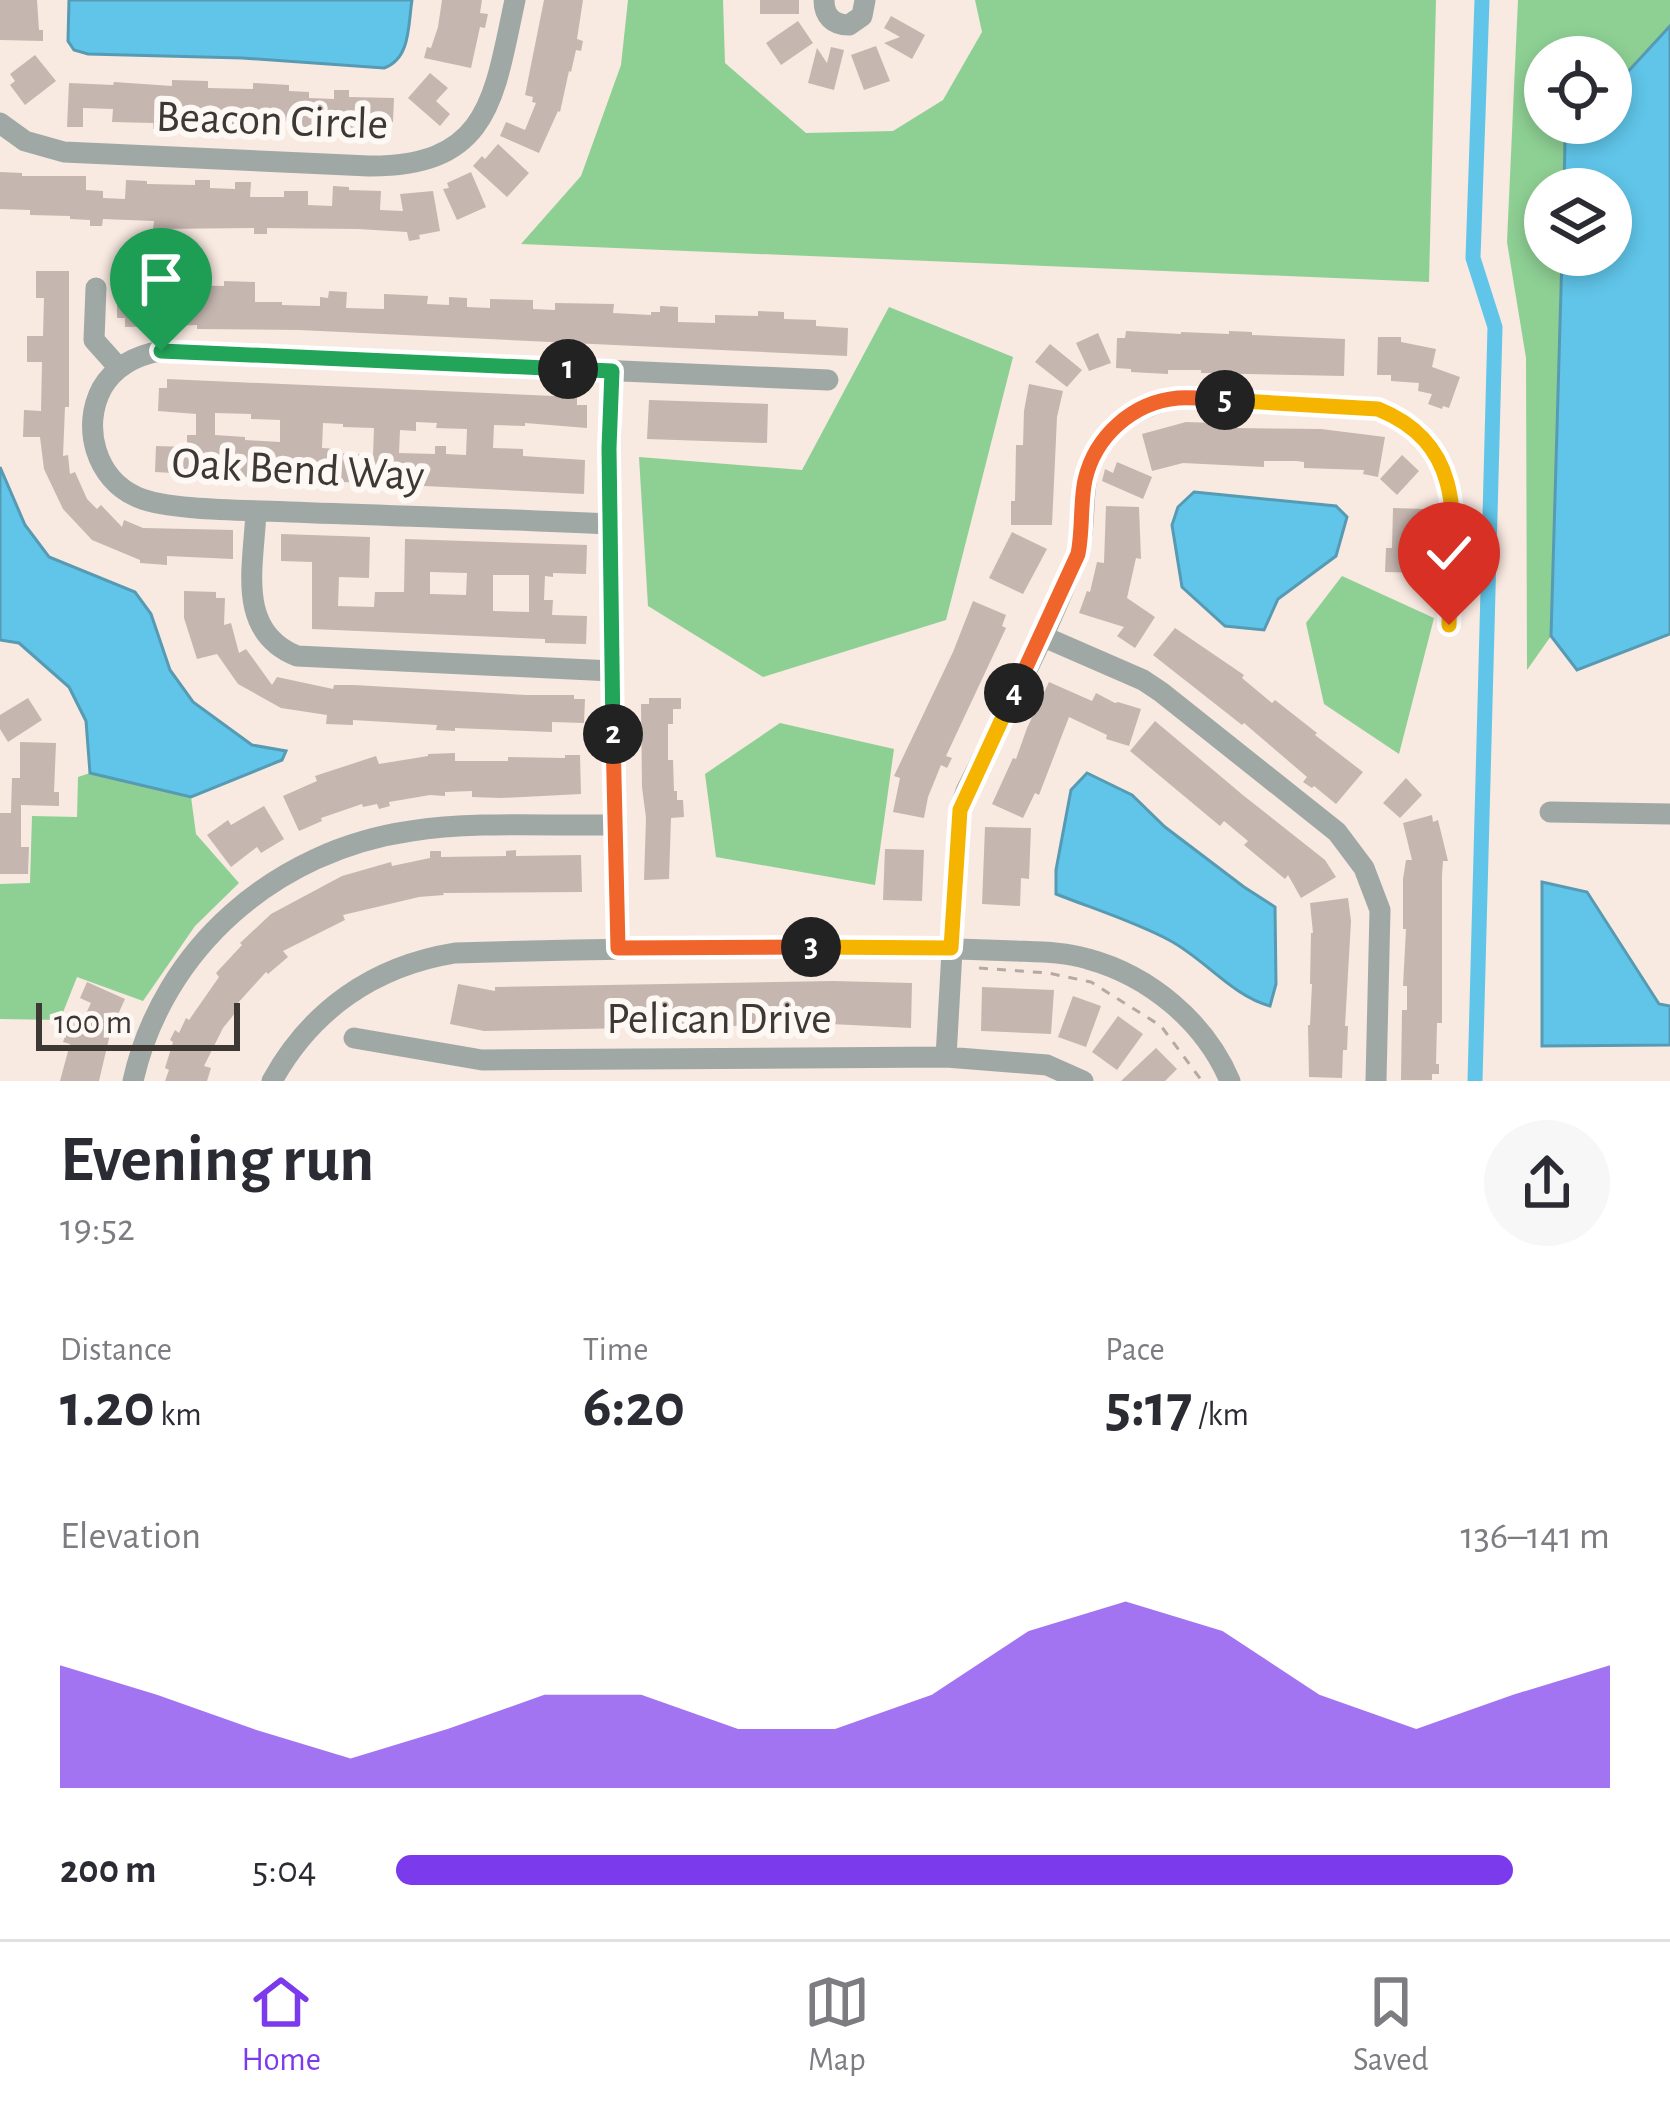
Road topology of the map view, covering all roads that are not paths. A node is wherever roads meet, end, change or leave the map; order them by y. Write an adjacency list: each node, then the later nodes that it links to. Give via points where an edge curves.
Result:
1 (514, 0): 4 (street, Beacon Circle, via 496,86 479,122 448,151 413,164 64,152)
2 (824, 0): 3 (street, via 827,16 849,25)
3 (866, 0)
4 (4, 133)
5 (96, 288): 6 (street, via 94,340)
6 (118, 368): 7 (street, via 161,351); 9 (street, Oak Bend Way, via 92,422 97,454 116,482 153,502)
7 (612, 371): 8 (street); 10 (street)
8 (828, 380)
9 (256, 511): 10 (street, Oak Bend Way); 13 (street, via 253,607 262,632 283,651)
10 (609, 524): 13 (street)
11 (1449, 625): 12 (street, via 1450,485 1436,452 1412,426 1378,409 1179,398 1141,409 1101,443 1086,478 1078,554)
12 (1042, 636): 18 (street, via 960,810); 25 (street, via 1161,692 1352,848 1380,910)
13 (612, 671): 16 (street)
14 (1550, 812): 15 (street)
15 (1670, 814)
16 (615, 825): 17 (street); 21 (street, via 416,830 347,845 289,871 197,948 160,1007)
17 (618, 948): 18 (street); 22 (street, via 454,953 412,962 320,1016)
18 (951, 948): 20 (street); 24 (street, via 1061,953 1136,978 1191,1022)
19 (354, 1037): 20 (street, Pelican Drive, via 482,1060)
20 (946, 1057): 23 (street, Pelican Drive, via 1047,1065)
21 (133, 1081)
22 (272, 1081)
23 (1083, 1081)
24 (1230, 1081)
25 (1376, 1081)

